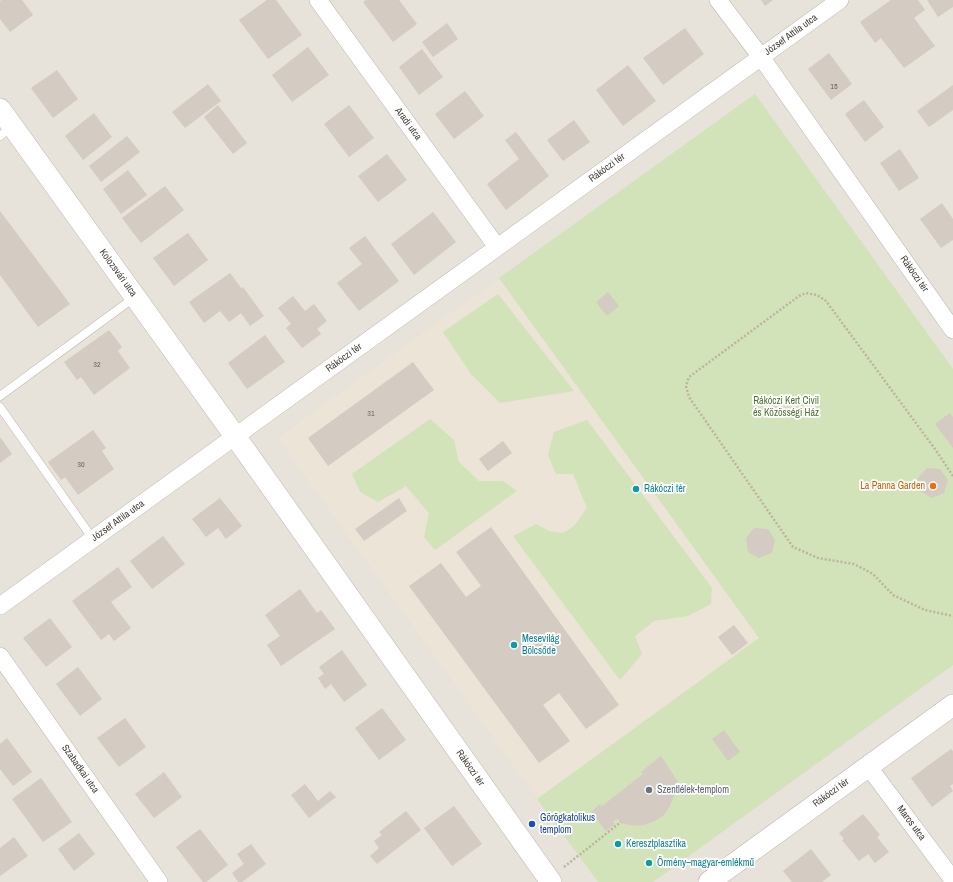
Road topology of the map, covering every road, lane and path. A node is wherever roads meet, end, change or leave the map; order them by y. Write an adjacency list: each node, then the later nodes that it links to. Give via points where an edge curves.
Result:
1 (318, 0): 7 (street, Aradi utca)
2 (718, 0): 4 (street)
3 (840, 0): 4 (street, József Attila utca)
4 (761, 57): 7 (street, Rákóczi tér); 9 (street, Rákóczi tér)
5 (0, 109): 6 (street, Kolozsvári utca)
6 (6, 131): 8 (street, Kolozsvári utca)
7 (497, 247): 12 (street, Rákóczi tér)
8 (135, 297): 10 (lane); 12 (street, Kolozsvári utca)
9 (953, 330)
10 (0, 396)
11 (0, 407): 14 (lane)
12 (235, 436): 14 (street, József Attila utca); 21 (street, Rákóczi tér)
13 (953, 476): 16 (path, via 826,301 817,295 799,296 688,377 686,386 689,397 793,547 818,558 854,564 872,574 893,595 925,610)
14 (93, 539): 15 (street, József Attila utca)
15 (0, 606)
16 (953, 616)
17 (0, 656): 23 (street, Szabadkai utca)
18 (953, 705): 19 (street, Rákóczi tér)
19 (868, 766): 22 (street, Maros utca); 24 (street, Rákóczi tér)
20 (620, 822): 21 (path)
21 (550, 880)
22 (953, 880)
23 (159, 882)
24 (709, 882)

